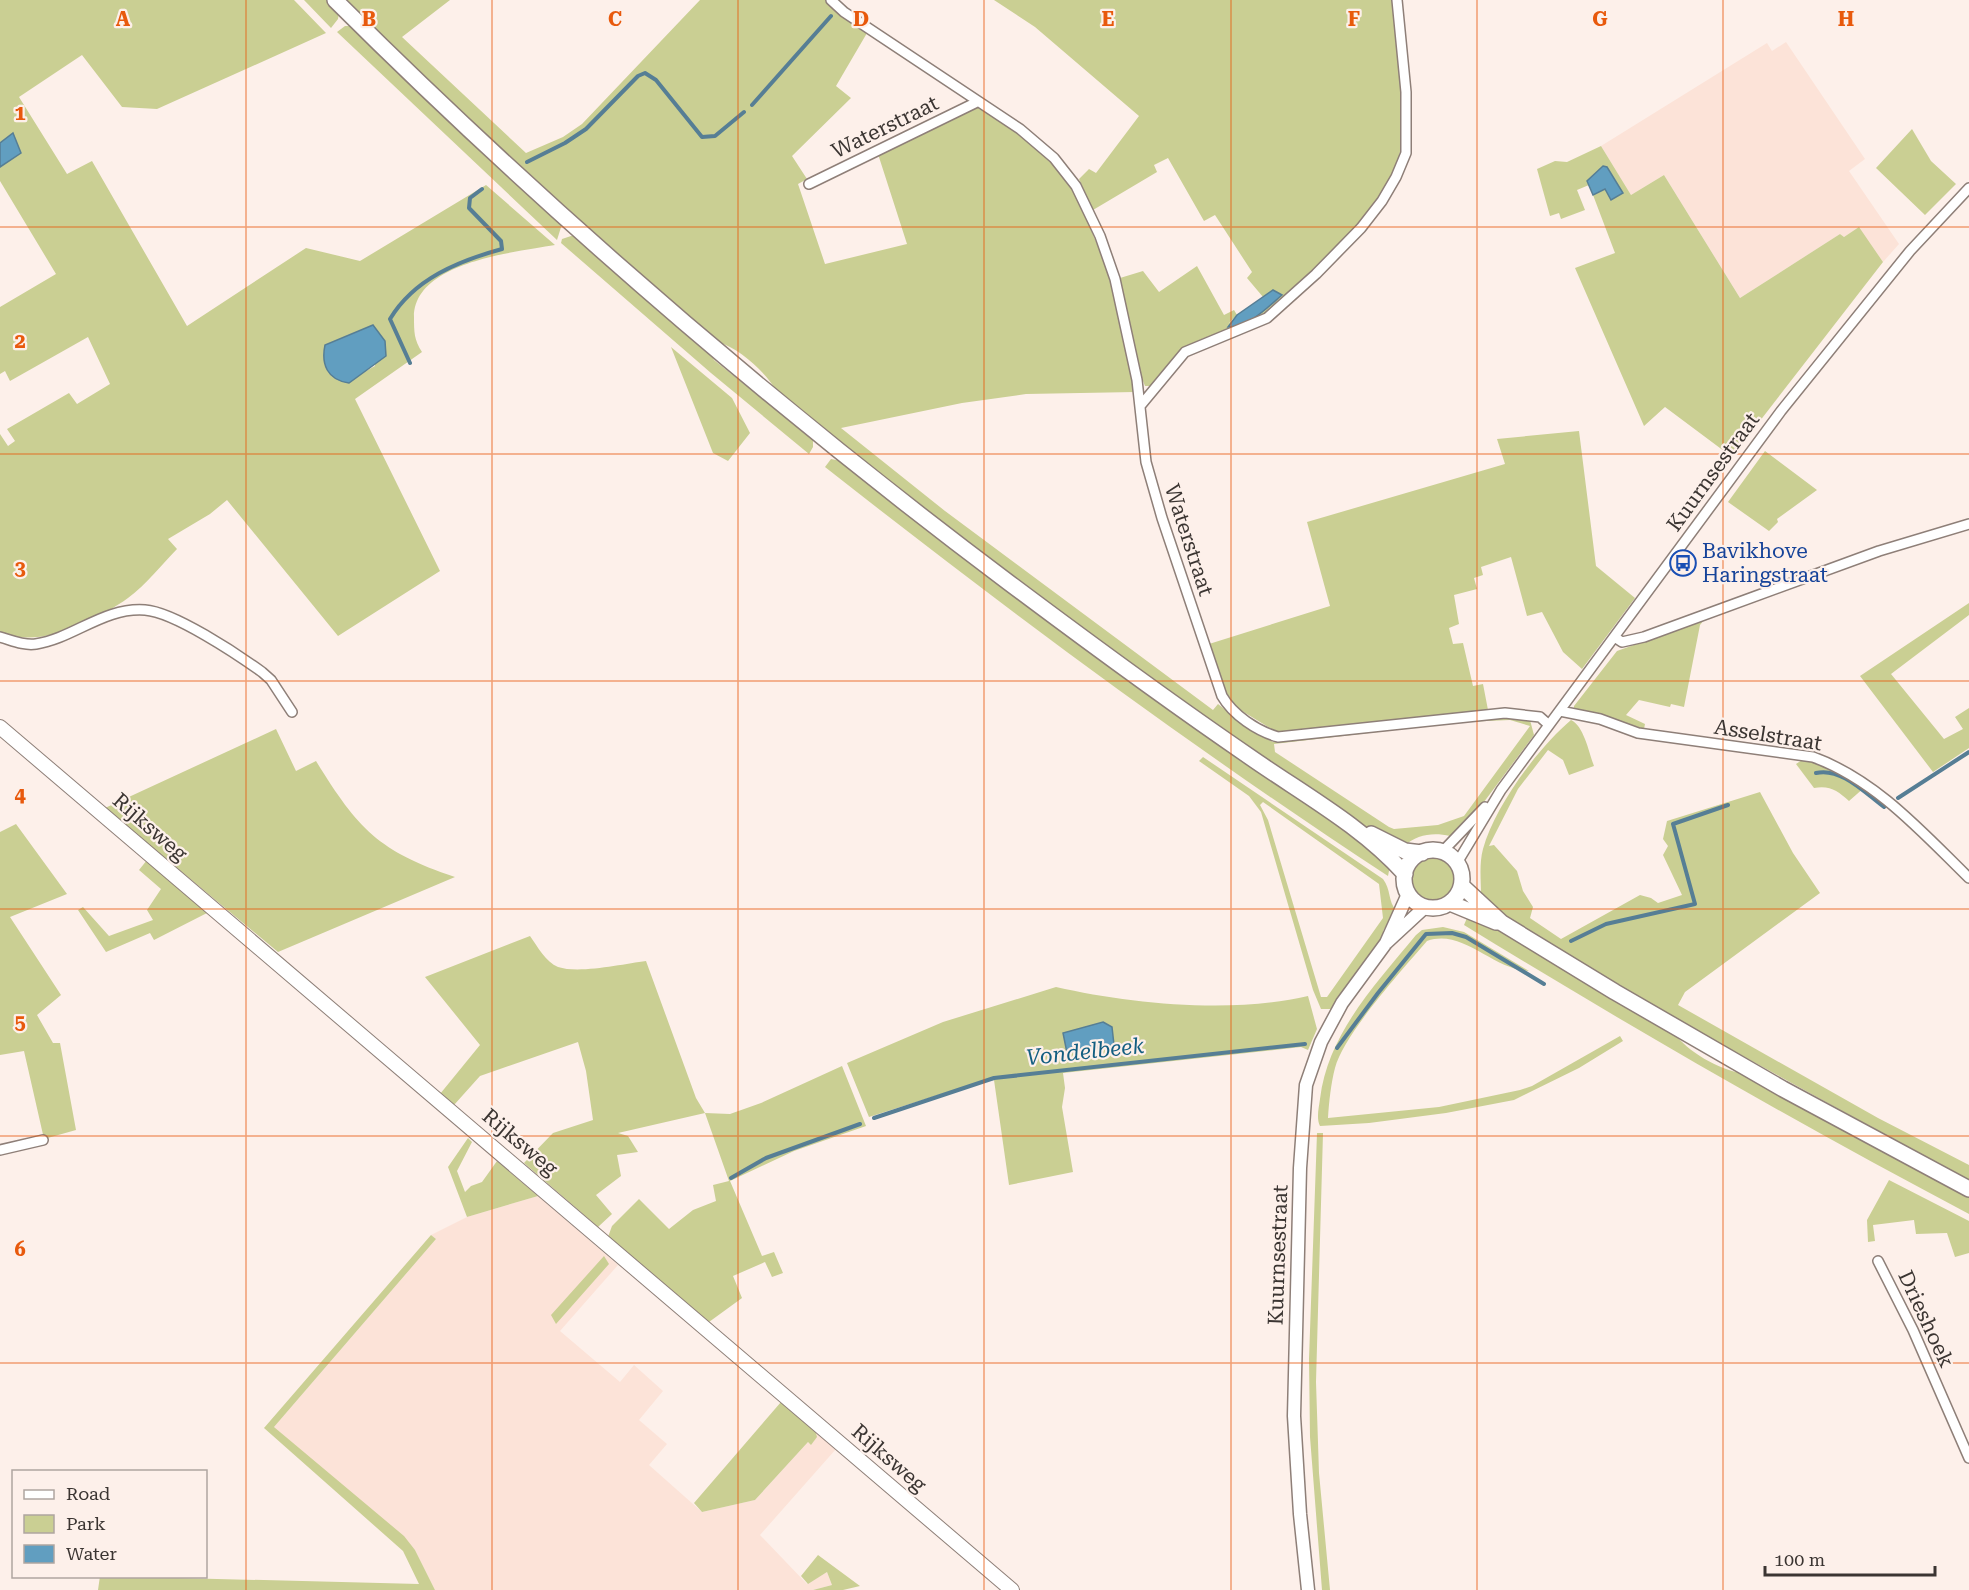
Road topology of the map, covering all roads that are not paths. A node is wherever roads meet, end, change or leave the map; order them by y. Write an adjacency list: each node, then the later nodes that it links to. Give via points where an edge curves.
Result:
1 (335, 0): 16 (main road, via 572,223 830,443 1082,637)
2 (831, 0): 4 (street, Waterstraat)
3 (1397, 0): 7 (street, via 1406,92 1406,144 1396,177 1382,201 1324,266 1267,318 1185,352)
4 (977, 102): 5 (street, Waterstraat); 7 (street, Waterstraat, via 1020,129 1054,158 1076,186 1115,279)
5 (809, 184)
6 (1969, 188): 10 (street, Kuurnsestraat, via 1910,251 1781,411)
7 (1141, 405): 13 (street, Waterstraat, via 1146,462 1161,518 1229,708 1266,734 1278,737 1505,713 1540,717)
8 (1969, 524): 10 (street, via 1880,551 1644,637 1622,642)
9 (0, 637): 12 (street, via 34,644 107,615 134,610 162,613 262,672)
10 (1616, 638): 11 (street, Kuurnsestraat)
11 (1560, 711): 13 (street, Kuurnsestraat); 21 (street, Asselstraat, via 1638,733 1813,757 1831,764 1862,781 1899,810)
12 (292, 712)
13 (1549, 725): 15 (street, Kuurnsestraat)
14 (0, 727): 33 (main road, Rijksweg)
15 (1501, 790): 17 (street, Kuurnsestraat); 19 (street, Kuurnsestraat)
16 (1359, 831): 18 (main road, via 1405,851); 20 (main road)
17 (1442, 852): 18 (main road); 19 (main road)
18 (1422, 853): 20 (main road, via 1414,858)
19 (1457, 863): 22 (main road)
20 (1405, 874): 23 (main road)
21 (1969, 878)
22 (1462, 886): 24 (main road); 26 (main road)
23 (1408, 894): 25 (main road); 27 (street, Kuurnsestraat)
24 (1450, 903): 25 (main road); 26 (main road)
25 (1425, 907): 27 (street, Kuurnsestraat)
26 (1502, 923): 30 (main road, via 1683,1032)
27 (1386, 943): 34 (street, Kuurnsestraat, via 1342,1003 1306,1085 1294,1416)
28 (43, 1140): 29 (street)
29 (0, 1150)
30 (1969, 1189)
31 (1878, 1261): 32 (street, Drieshoek)
32 (1969, 1458)
33 (1012, 1590)
34 (1308, 1590)

